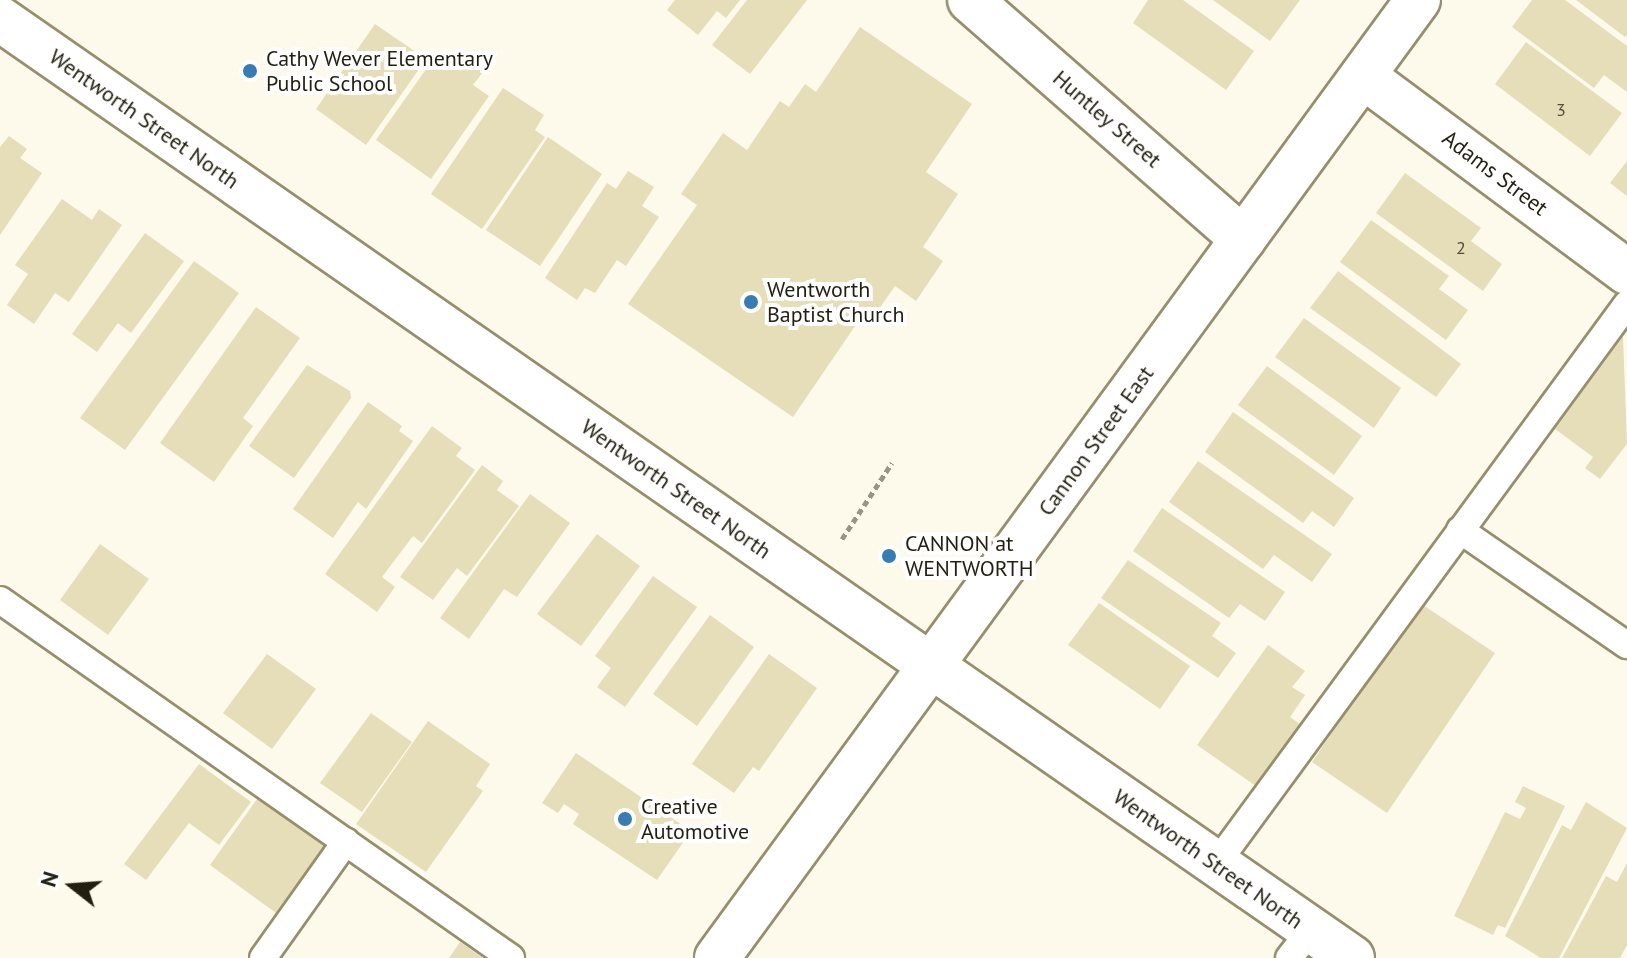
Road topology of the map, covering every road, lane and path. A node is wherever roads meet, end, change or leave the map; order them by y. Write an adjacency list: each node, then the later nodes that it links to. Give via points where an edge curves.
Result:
1 (970, 0): 5 (main road, Huntley Street)
2 (1418, 0): 4 (main road, Cannon Street East)
3 (0, 19): 10 (main road, Wentworth Street North)
4 (1363, 76): 5 (main road, Cannon Street East); 6 (main road, Adams Street)
5 (1243, 239): 13 (main road, Cannon Street East)
6 (1627, 272)
7 (1627, 304): 9 (lane)
8 (892, 463): 10 (path)
9 (1460, 530): 12 (lane); 15 (lane)
10 (812, 583): 13 (main road, Wentworth Street North)
11 (0, 600): 14 (lane)
12 (1627, 645)
13 (932, 667): 15 (main road, Wentworth Street North); 19 (main road, Cannon Street East)
14 (346, 841): 17 (lane); 18 (lane)
15 (1216, 864): 16 (main road, Wentworth Street North)
16 (1300, 944): 20 (main road, Wentworth Street North)
17 (263, 958)
18 (511, 958)
19 (717, 958)
20 (1352, 958)

